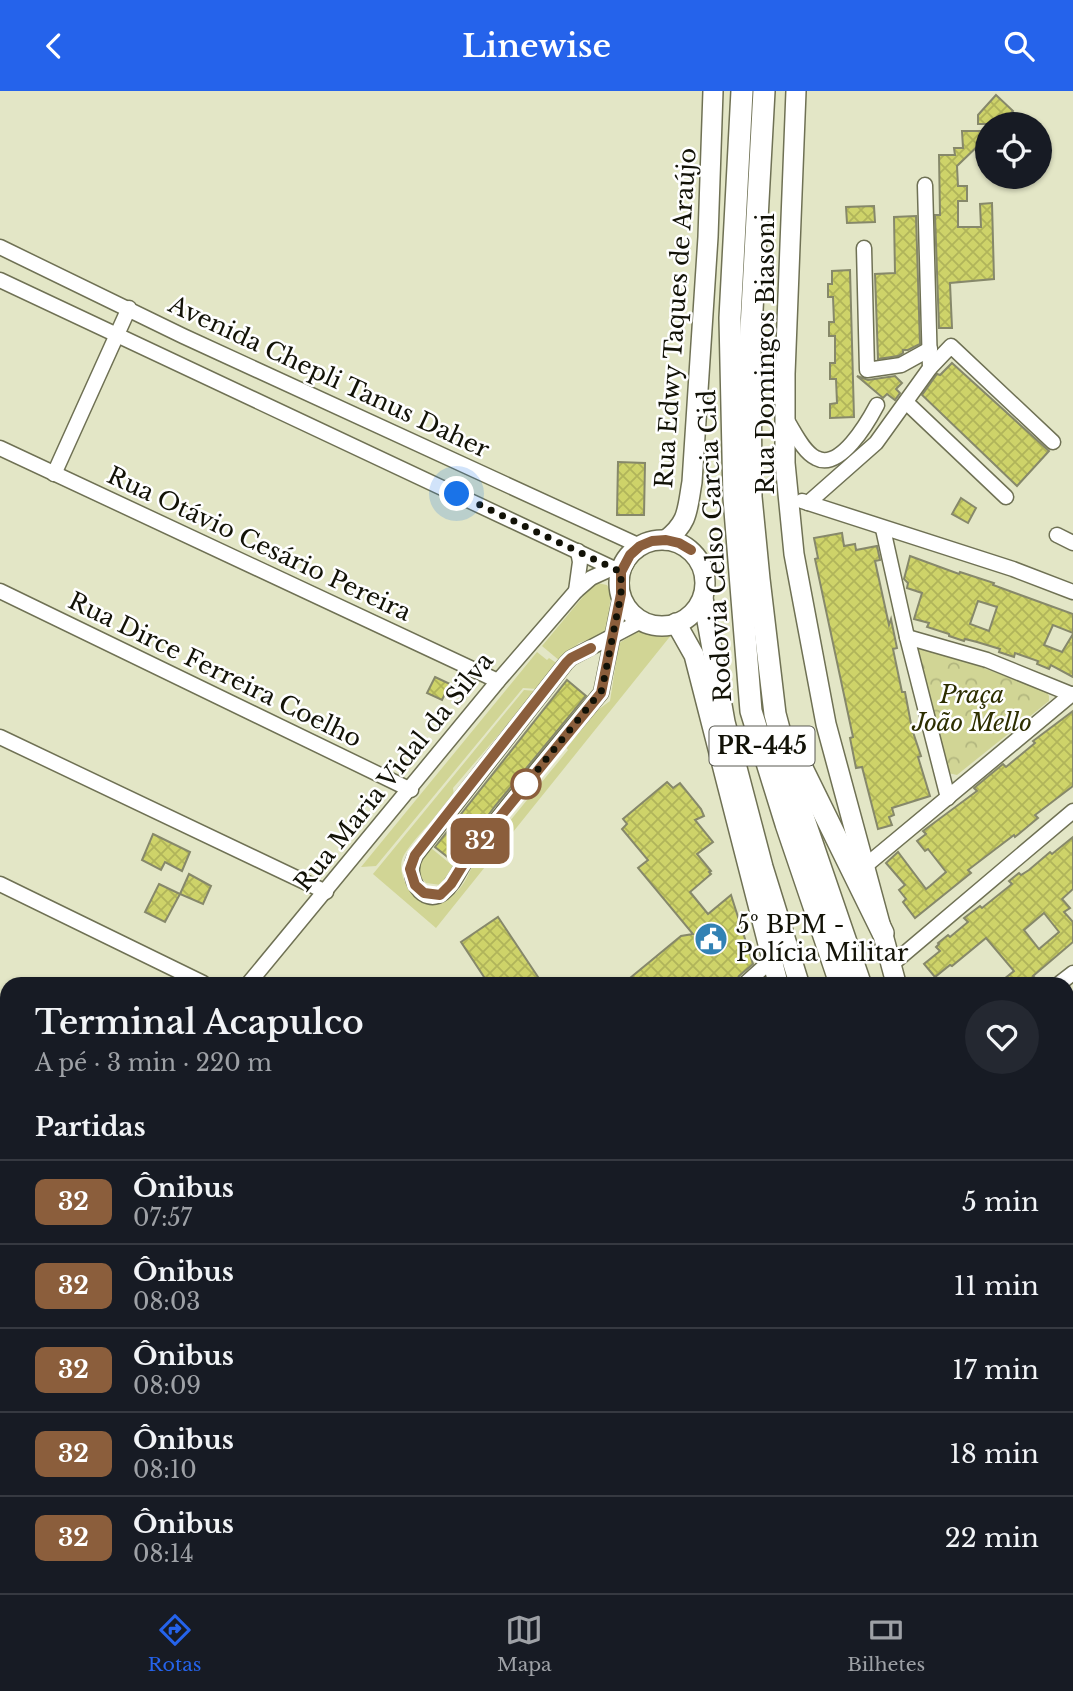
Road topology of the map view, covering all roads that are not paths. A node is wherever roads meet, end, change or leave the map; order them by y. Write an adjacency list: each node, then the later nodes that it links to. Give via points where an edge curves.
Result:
1 (713, 91): 24 (main road, Rua Edwy Taques de Araújo, via 692,482 686,520)
2 (742, 91): 57 (highway, Rodovia Celso Garcia Cid / PR-445, via 730,318 734,498 751,711)
3 (764, 91): 40 (highway, Rodovia Celso Garcia Cid / PR-445, via 750,347 751,497)
4 (796, 91): 15 (main road, Rua Domingos Biasoni)
5 (925, 185): 11 (street)
6 (0, 247): 9 (street, Avenida Chepli Tanus Daher)
7 (863, 248): 11 (street, via 867,369 901,365)
8 (0, 279): 10 (street, Avenida Chepli Tanus Daher)
9 (129, 308): 10 (street); 26 (street, Avenida Chepli Tanus Daher)
10 (117, 334): 18 (street); 27 (street, Avenida Chepli Tanus Daher)
11 (930, 349): 12 (street)
12 (930, 368): 13 (street); 16 (street, via 951,346)
13 (907, 403): 20 (street); 21 (street, via 876,443)
14 (877, 405): 15 (street, via 853,441 826,461 808,453)
15 (786, 419): 19 (main road, Rua Domingos Biasoni)
16 (1053, 442)
17 (0, 449): 18 (street, Rua Otávio Cesário Pereira)
18 (54, 474): 38 (street, Rua Otávio Cesário Pereira)
19 (788, 497): 21 (street); 45 (main road, Rua Domingos Biasoni, via 826,724)
20 (1006, 497)
21 (808, 503): 22 (street)
22 (883, 529): 31 (street); 36 (street)
23 (1057, 534): 25 (street)
24 (666, 540): 26 (main road); 33 (main road, via 691,550 699,561 704,573)
25 (1073, 543)
26 (640, 546): 28 (main road)
27 (578, 551): 28 (street, Avenida Chepli Tanus Daher); 30 (street)
28 (617, 570): 30 (street, Rua Maria Vidal da Silva, via 591,578); 32 (main road)
29 (0, 591): 42 (street, Rua Dirce Ferreira Coelho)
30 (576, 591): 38 (street, Rua Maria Vidal da Silva)
31 (1073, 592)
32 (621, 594): 34 (main road, via 627,607); 37 (street)
33 (703, 598): 35 (main road, via 687,618); 49 (main road, via 725,722)
34 (643, 620): 35 (main road); 37 (street)
35 (676, 623): 50 (main road, via 694,655)
36 (907, 637): 39 (street, via 987,660); 43 (street)
37 (611, 638): 37 (street, via 601,693 469,855 446,891 435,896 424,893 411,878 415,855 571,658)
38 (498, 681): 42 (street, Rua Maria Vidal da Silva)
39 (1072, 695): 43 (street)
40 (775, 713): 48 (highway); 58 (highway, Rodovia Celso Garcia Cid / PR-445, via 800,808)
41 (0, 737): 47 (street)
42 (411, 790): 47 (street, Rua Maria Vidal da Silva)
43 (948, 798): 45 (street)
44 (1073, 811): 51 (street)
45 (864, 867): 48 (main road, Rua Domingos Biasoni)
46 (0, 884): 52 (street)
47 (326, 892): 53 (street, Rua Maria Vidal da Silva)
48 (883, 933): 51 (main road, Rua Domingos Biasoni)
49 (786, 946): 50 (street); 56 (main road)
50 (771, 961): 54 (street); 55 (main road)
51 (894, 974)
52 (191, 977)
53 (254, 977)
54 (753, 977)
55 (776, 977)
56 (797, 977)
57 (838, 977)
58 (858, 977)

